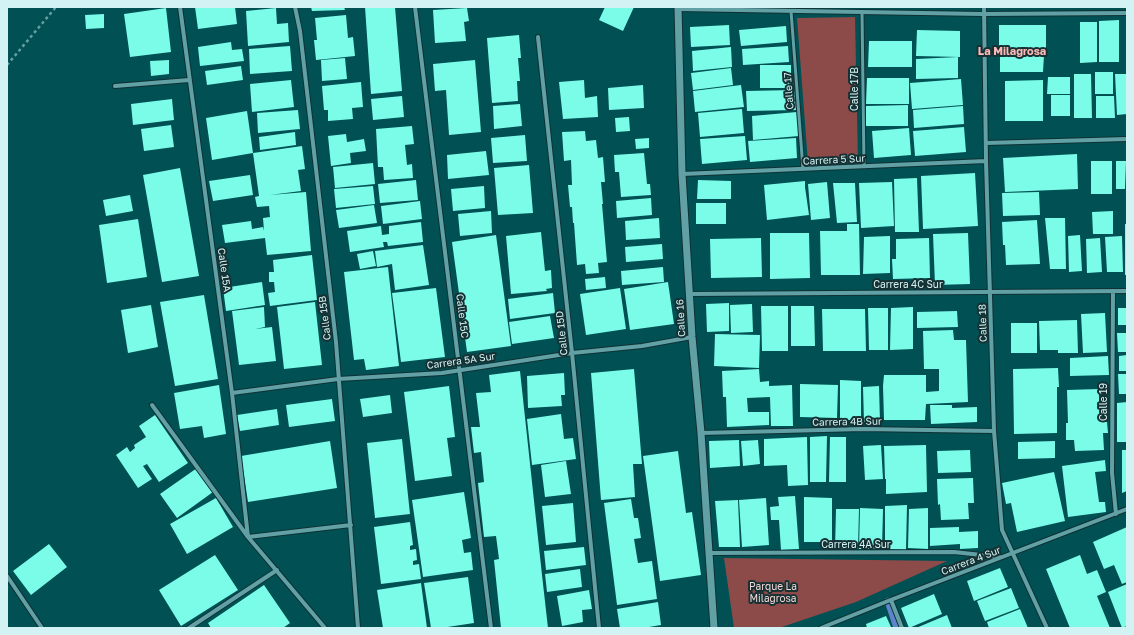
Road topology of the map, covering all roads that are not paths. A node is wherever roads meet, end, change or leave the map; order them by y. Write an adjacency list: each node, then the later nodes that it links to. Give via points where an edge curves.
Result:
1 (180, 7): 11 (street, Calle 15A)
2 (295, 7): 26 (street, Calle 15B, via 336,334)
3 (415, 7): 25 (street, Calle 15C)
4 (984, 7): 9 (street, Calle 18)
5 (678, 8): 6 (street); 18 (street, Calle 16)
6 (791, 11): 7 (street); 17 (lane, Calle 17)
7 (862, 12): 9 (street); 16 (lane, Calle 17B)
8 (1127, 13): 9 (street)
9 (983, 14): 14 (street, Calle 18)
10 (538, 37): 24 (street, Calle 15D)
11 (189, 80): 12 (street); 27 (street, Calle 15A)
12 (115, 86)
13 (1127, 140): 14 (street)
14 (986, 143): 15 (street, Calle 18)
15 (986, 162): 16 (street, Carrera 5 Sur); 21 (street, Calle 18)
16 (864, 166): 17 (street, Carrera 5 Sur)
17 (803, 169): 18 (street, Carrera 5 Sur)
18 (682, 174): 22 (street, Calle 16)
19 (1112, 291): 20 (street, Carrera 4C Sur); 21 (street, Carrera 4C Sur); 32 (street, Calle 19, via 1112,473)
20 (1127, 291)
21 (990, 293): 22 (street, Carrera 4C Sur); 29 (street, Calle 18)
22 (690, 294): 23 (street, Calle 16)
23 (692, 336): 24 (street, Carrera 5A Sur, via 642,346); 30 (street, Calle 16)
24 (572, 353): 25 (street, Carrera 5A Sur); 46 (street, Calle 15D)
25 (460, 371): 26 (street, Carrera 5A Sur); 45 (street, Calle 15C)
26 (338, 379): 27 (street, Carrera 5A Sur); 33 (street, Calle 15B)
27 (232, 393): 34 (street, Calle 15A)
28 (152, 404): 34 (street)
29 (994, 431): 30 (street, Carrera 4B Sur, via 863,429); 36 (street, Calle 18, via 1002,530)
30 (701, 433): 35 (street, Calle 16)
31 (1127, 510): 32 (street, Carrera 4 Sur)
32 (1116, 514): 36 (street, Carrera 4 Sur)
33 (351, 525): 34 (street); 44 (street, Calle 15B)
34 (248, 537): 38 (street)
35 (709, 553): 37 (street, Carrera 4A Sur, via 954,552); 47 (street, Calle 16)
36 (1013, 554): 37 (street, Carrera 4 Sur); 50 (street, Calle 18)
37 (1003, 558): 40 (street, Carrera 4 Sur)
38 (276, 570): 42 (street); 43 (street)
39 (7, 576): 41 (street)
40 (891, 600): 48 (street, Carrera 4 Sur); 49 (street)
41 (42, 628)
42 (189, 628)
43 (325, 628)
44 (358, 628)
45 (491, 628)
46 (599, 628)
47 (714, 628)
48 (821, 628)
49 (902, 628)
50 (1047, 628)

